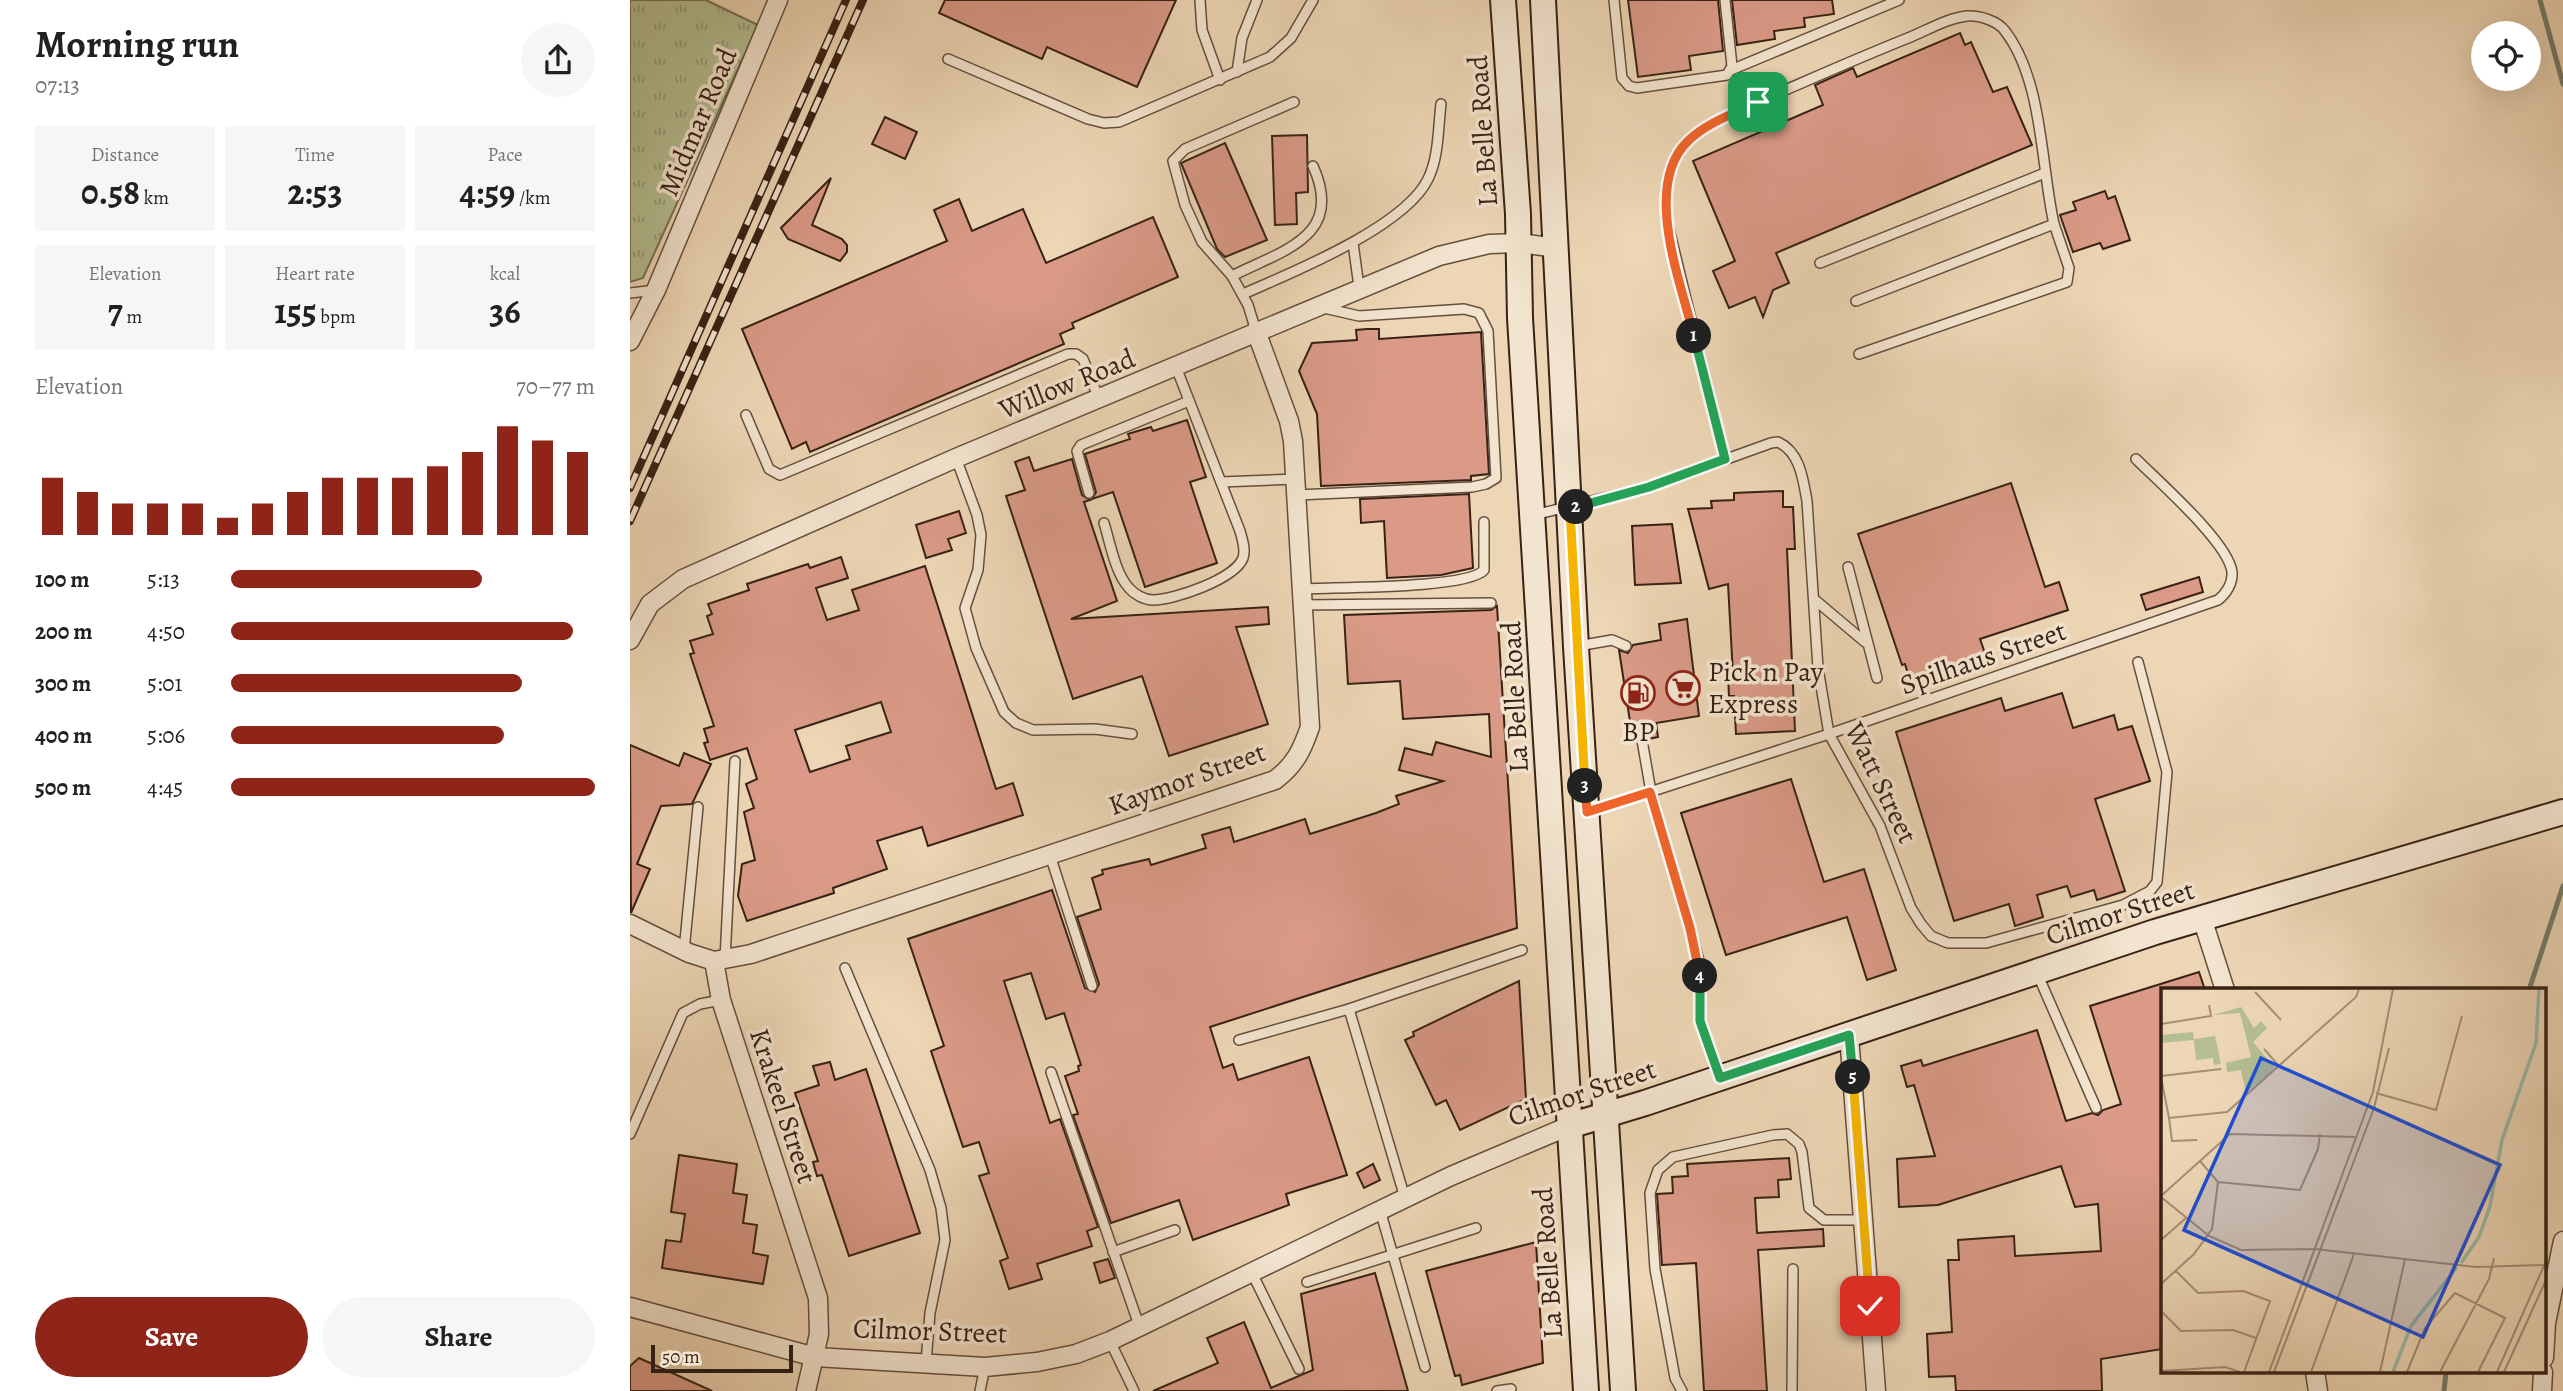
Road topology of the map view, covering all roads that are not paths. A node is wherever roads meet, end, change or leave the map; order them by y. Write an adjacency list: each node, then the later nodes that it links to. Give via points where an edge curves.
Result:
1 (778, 0): 26 (street, Midmar Road)
2 (1200, 0): 14 (lane, via 1202,30)
3 (1257, 0): 13 (lane, via 1242,38)
4 (1313, 0): 13 (lane, via 1282,48)
5 (1503, 0): 21 (main road, La Belle Road)
6 (1543, 0): 22 (main road)
7 (1614, 0): 12 (lane, via 1620,71 1629,86 1714,79)
8 (1725, 0): 12 (lane)
9 (1899, 0): 10 (lane)
10 (1882, 4): 12 (lane)
11 (948, 59): 14 (lane, via 1104,123 1143,114)
12 (1731, 70)
13 (1237, 72): 14 (lane)
14 (1220, 80)
15 (1294, 102): 24 (lane, via 1185,149 1172,161 1202,242)
16 (1441, 104): 20 (lane, via 1430,176 1421,192)
17 (1313, 166): 24 (lane, via 1324,199 1312,232)
18 (2045, 173): 19 (lane); 23 (lane); 39 (lane, via 2040,129 2021,63 2005,30 1995,22 1968,16 1758,102 1687,142 1668,173 1664,196)
19 (2054, 224): 29 (lane); 33 (lane, via 2069,268 2067,282)
20 (1353, 243): 25 (lane); 28 (lane)
21 (1519, 243): 22 (street, Willow Road); 25 (street, Willow Road, via 1463,249); 45 (main road, La Belle Road)
22 (1558, 248): 44 (main road)
23 (1820, 263)
24 (1232, 276): 28 (lane)
25 (1359, 287): 30 (street, Willow Road)
26 (656, 290): 27 (lane); 32 (street, Midmar Road)
27 (630, 293)
28 (1242, 294): 31 (lane)
29 (1856, 301)
30 (1316, 306): 31 (street, Willow Road); 42 (lane, via 1359,316 1464,309 1479,313 1488,331 1497,470 1491,482 1472,486)
31 (1256, 331): 34 (street, Willow Road); 42 (street, Kaymor Street, via 1289,421)
32 (630, 341)
33 (1859, 354)
34 (1176, 367): 35 (street, Willow Road); 36 (lane)
35 (1099, 399): 37 (lane, via 1083,359 1072,353 780,475 769,469); 38 (street, Willow Road)
36 (1189, 401): 41 (lane); 43 (lane, via 1080,445 1077,451)
37 (746, 415)
38 (956, 458): 52 (street, Willow Road, via 683,579 650,604); 58 (lane, via 981,536 978,570 965,608 976,648 1004,712 1033,730 1095,729)
39 (1725, 459): 44 (lane, Watt Street); 50 (lane, Watt Street, via 1778,442 1797,460 1807,501)
40 (2136, 459): 59 (lane, Spilhaus Street, via 2225,551 2232,572 2230,587 2222,597)
41 (1221, 482): 42 (lane); 47 (lane, via 1240,531 1243,559 1225,576 1196,589 1153,600 1137,595 1125,582)
42 (1296, 487): 49 (street, Kaymor Street)
43 (1089, 493)
44 (1570, 509): 45 (lane, Watt Street); 55 (main road)
45 (1534, 515): 84 (main road, La Belle Road)
46 (1484, 522): 49 (lane, via 1484,570 1472,578)
47 (1104, 523)
48 (1848, 567): 53 (lane)
49 (1303, 597): 51 (lane); 66 (street, Kaymor Street, via 1310,727 1289,770 1275,780)
50 (1814, 599): 53 (lane); 59 (lane, Watt Street, via 1818,668)
51 (1492, 603)
52 (630, 640)
53 (1865, 642): 57 (lane)
54 (1626, 646): 55 (lane, via 1612,640)
55 (1576, 647): 64 (main road)
56 (2138, 662): 59 (lane, Watt Street, via 2167,772 2157,882 2140,898 2025,934 1963,944 1931,936 1911,908 1889,846)
57 (1877, 678)
58 (1132, 734)
59 (1829, 734): 62 (lane, Spilhaus Street)
60 (1642, 740): 62 (lane)
61 (735, 761): 71 (lane)
62 (1650, 792): 64 (lane, Spilhaus Street); 81 (lane, via 1699,961 1700,1021)
63 (698, 807): 70 (lane)
64 (1587, 812): 83 (main road)
65 (2563, 812): 67 (main road, Cilmor Street)
66 (1050, 855): 71 (street, Kaymor Street); 74 (lane)
67 (2202, 918): 73 (main road, Cilmor Street); 75 (street)
68 (630, 924): 70 (street)
69 (1522, 950): 77 (lane)
70 (684, 951): 71 (street)
71 (720, 961): 76 (street, Krakeel Street)
72 (845, 968): 102 (lane, via 930,1170 941,1208 945,1240 930,1312)
73 (2036, 971): 78 (main road, Cilmor Street); 82 (lane)
74 (1092, 986)
75 (2224, 988)
76 (721, 1000): 85 (lane, via 683,1013); 101 (street, Krakeel Street, via 818,1298)
77 (1349, 1009): 79 (lane); 86 (lane)
78 (1849, 1035): 81 (main road, Cilmor Street); 88 (street)
79 (1239, 1040)
80 (1051, 1072): 92 (lane)
81 (1720, 1078): 83 (main road, Cilmor Street)
82 (2096, 1108)
83 (1606, 1115): 84 (main road, Cilmor Street); 112 (main road)
84 (1569, 1126): 86 (street, Cilmor Street); 111 (main road, La Belle Road)
85 (630, 1134)
86 (1405, 1198): 87 (street, Cilmor Street)
87 (1380, 1210): 93 (lane); 95 (street, Cilmor Street)
88 (1864, 1220): 113 (lane, via 1824,1220 1810,1208 1802,1152 1787,1134 1673,1157 1664,1163 1650,1193 1654,1256 1675,1378); 115 (street)
89 (1476, 1228): 93 (lane)
90 (1175, 1230): 92 (lane)
91 (2563, 1241): 98 (street)
92 (1113, 1252): 99 (lane)
93 (1394, 1255): 96 (lane); 104 (lane)
94 (1793, 1269): 114 (lane)
95 (1252, 1273): 99 (street, Cilmor Street); 105 (lane)
96 (1307, 1282)
97 (630, 1307): 101 (street, Cilmor Street)
98 (2546, 1323)
99 (1140, 1328): 100 (street, Cilmor Street)
100 (1110, 1341): 103 (street, Cilmor Street, via 1076,1354); 109 (lane)
101 (815, 1357): 102 (street, Cilmor Street); 107 (street, Krakeel Street)
102 (926, 1362): 103 (street, Cilmor Street)
103 (985, 1367): 108 (lane)
104 (1425, 1367)
105 (1299, 1369)
106 (1511, 1389): 110 (lane)
107 (806, 1391)
108 (980, 1391)
109 (1134, 1391)
110 (1497, 1391)
111 (1586, 1391)
112 (1623, 1391)
113 (1682, 1391)
114 (1792, 1391)
115 (1875, 1391)

